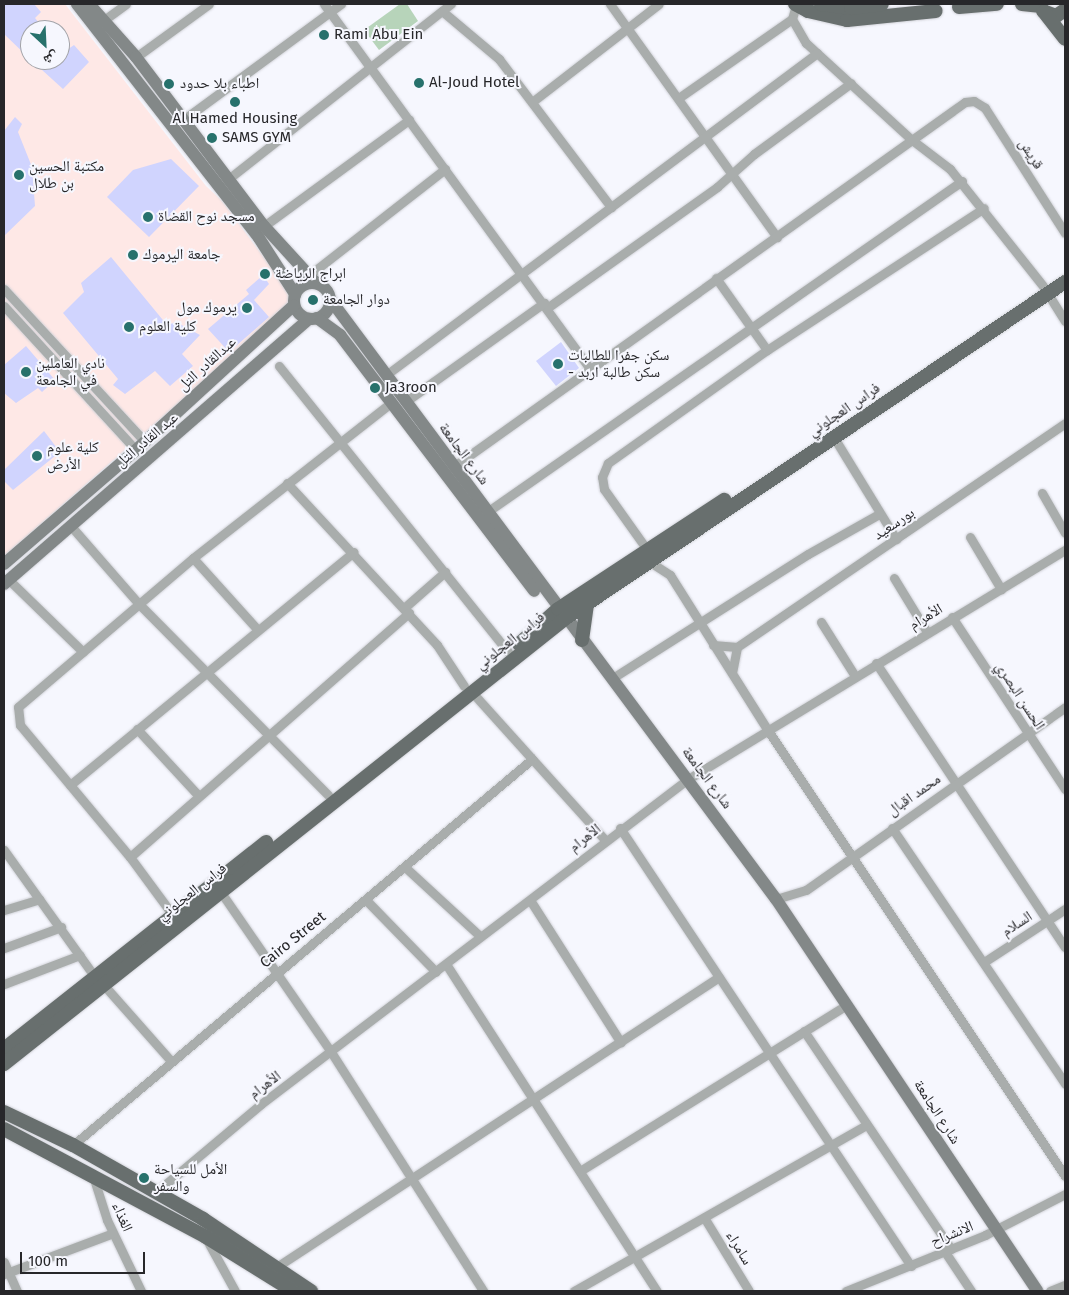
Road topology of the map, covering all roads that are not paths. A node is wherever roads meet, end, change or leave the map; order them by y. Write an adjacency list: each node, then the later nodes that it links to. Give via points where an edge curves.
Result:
1 (77, 4): 52 (main road, via 259,238)
2 (89, 4): 23 (main road)
3 (126, 4): 23 (street)
4 (209, 4): 27 (street)
5 (324, 4): 21 (street)
6 (341, 4): 21 (street)
7 (451, 4): 20 (street)
8 (610, 4): 24 (street)
9 (659, 4): 24 (street)
10 (795, 4): 18 (main road, via 847,20); 22 (street)
11 (821, 4): 12 (main road, via 851,8)
12 (882, 4)
13 (997, 4): 15 (main road)
14 (1022, 4): 17 (main road)
15 (960, 5): 16 (main road, via 946,14)
16 (934, 7): 18 (main road)
17 (1042, 7): 19 (main road, via 1056,16); 25 (main road)
18 (916, 8)
19 (1065, 10)
20 (442, 11): 28 (street); 31 (street, via 498,59)
21 (331, 12): 28 (street); 32 (street)
22 (792, 19): 26 (street, via 800,35); 30 (street)
23 (104, 20): 27 (main road)
24 (628, 27): 30 (street); 31 (street)
25 (1065, 38)
26 (817, 53): 29 (street); 34 (street)
27 (136, 57): 32 (main road)
28 (371, 67): 33 (street); 38 (street)
29 (850, 83): 35 (street); 37 (street)
30 (680, 97): 34 (street)
31 (532, 102): 40 (street)
32 (183, 120): 38 (main road)
33 (409, 120): 36 (street); 42 (street)
34 (706, 134): 37 (street); 40 (street)
35 (912, 140): 39 (street); 43 (street, قريش, via 965,102 974,101 985,108); 44 (street)
36 (445, 168): 46 (street); 48 (street)
37 (733, 171): 44 (street); 54 (street, via 717,187)
38 (227, 180): 42 (main road)
39 (962, 181): 41 (street); 59 (street)
40 (611, 207): 46 (street)
41 (984, 208): 51 (street); 61 (street)
42 (264, 226): 48 (main road)
43 (1065, 233)
44 (777, 237): 47 (street)
45 (1065, 271): 51 (main road, فراس العجلوني)
46 (524, 275): 54 (street); 64 (street)
47 (716, 278): 59 (street); 63 (street)
48 (312, 280): 52 (main road, via 304,285); 53 (main road, via 325,289)
49 (1065, 282): 51 (main road, فراس العجلوني)
50 (4, 289): 58 (street)
51 (1045, 290): 57 (street); 68 (main road, فراس العجلوني); 82 (main road, فراس العجلوني)
52 (295, 299): 56 (main road, via 300,314); 70 (main road, عبدالقادر التل)
53 (330, 299): 56 (main road, via 328,309); 64 (main road, شارع الجامعة)
54 (546, 305): 63 (street); 65 (street)
55 (4, 306): 60 (street)
56 (313, 318): 66 (main road, شارع الجامعة, via 340,335); 76 (main road, عبد القادر التل)
57 (1065, 321)
58 (38, 323): 60 (street); 70 (street)
59 (751, 327): 61 (street); 74 (street)
60 (29, 332): 70 (street)
61 (767, 350): 82 (street, via 608,462 602,477 604,489)
62 (279, 366): 69 (street)
63 (589, 368): 71 (street)
64 (386, 375): 65 (main road, شارع الجامعة)
65 (405, 402): 71 (main road, شارع الجامعة)
66 (391, 403): 69 (street); 92 (main road, شارع الجامعة)
67 (1065, 423): 79 (street, بورسعيد)
68 (834, 436): 75 (street); 82 (main road, فراس العجلوني)
69 (341, 441): 72 (street); 85 (street)
70 (140, 446): 84 (main road, عبدالقادر التل)
71 (453, 467): 74 (main road, شارع الجامعة)
72 (287, 483): 81 (street); 83 (street)
73 (1042, 493): 77 (street)
74 (487, 512): 92 (main road, شارع الجامعة)
75 (879, 514): 79 (street); 94 (street)
76 (70, 525): 87 (main road, عبد القادر التل); 89 (street)
77 (1065, 533)
78 (970, 537): 88 (street)
79 (896, 539): 100 (street, بورسعيد)
80 (1065, 550): 88 (street, الأهرام)
81 (354, 552): 91 (street); 96 (street)
82 (649, 557): 90 (main road, فراس العجلوني); 92 (main road, فراس العجلوني); 94 (street, via 670,575)
83 (193, 558): 89 (street); 96 (street)
84 (4, 564)
85 (445, 572): 91 (street); 102 (street)
86 (894, 578): 97 (street)
87 (6, 582): 101 (street)
88 (1001, 589): 93 (street, الأهرام)
89 (139, 604): 101 (street); 104 (street)
90 (586, 604): 92 (main road, فراس العجلوني); 98 (main road)
91 (406, 610): 108 (street); 112 (street)
92 (559, 616): 98 (main road, شارع الجامعة); 102 (main road, فراس العجلوني); 108 (main road, فراس العجلوني)
93 (952, 617): 97 (street, الأهرام); 113 (street, الحسن البصري)
94 (700, 622): 99 (street); 107 (street)
95 (821, 622): 106 (street)
96 (257, 629): 104 (street)
97 (927, 632): 103 (street, الأهرام)
98 (582, 640): 107 (main road, شارع الجامعة)
99 (713, 645): 100 (street); 105 (street)
100 (737, 647): 105 (street, via 732,658)
101 (84, 652): 117 (street, via 18,707 20,725)
102 (508, 652): 108 (main road, فراس العجلوني)
103 (876, 663): 106 (street, الأهرام); 116 (street)
104 (207, 671): 110 (street); 112 (street)
105 (732, 676): 111 (street)
106 (855, 676): 111 (street, الأهرام)
107 (611, 679): 115 (main road, شارع الجامعة)
108 (468, 688): 114 (street); 120 (main road, فراس العجلوني); 128 (main road, فراس العجلوني)
109 (1065, 707): 113 (street, محمد اقبال)
110 (137, 729): 117 (street); 119 (street)
111 (767, 729): 115 (street, الأهرام); 126 (street)
112 (269, 733): 119 (street); 120 (street)
113 (1028, 733): 116 (street, محمد اقبال); 118 (street, الحسن البصري)
114 (532, 759): 123 (street); 127 (street, Cairo Street)
115 (688, 779): 121 (street, الأهرام); 130 (main road, شارع الجامعة)
116 (956, 783): 122 (street, محمد اقبال); 136 (street)
117 (70, 785): 125 (street)
118 (1065, 789)
119 (198, 795): 125 (street)
120 (328, 795): 135 (main road, فراس العجلوني)
121 (620, 828): 123 (street, الأهرام); 146 (street)
122 (892, 828): 126 (street, محمد اقبال); 142 (street)
123 (605, 840): 132 (street, الأهرام)
124 (4, 850): 129 (street)
125 (130, 857): 135 (street)
126 (852, 857): 130 (street, محمد اقبال, via 806,890); 165 (street)
127 (406, 868): 131 (street, Cairo Street); 138 (street)
128 (220, 890): 144 (street); 147 (main road, فراس العجلوني)
129 (39, 899): 134 (street); 137 (street)
130 (776, 899): 149 (main road, شارع الجامعة)
131 (366, 900): 144 (street, Cairo Street); 145 (street)
132 (530, 900): 138 (street, الأهرام); 151 (street)
133 (1065, 909): 136 (street, السلام)
134 (4, 910)
135 (172, 914): 147 (main road, فراس العجلوني)
136 (1048, 920): 139 (street); 142 (street, السلام)
137 (61, 927): 140 (street); 141 (street)
138 (480, 936): 143 (street, الأهرام)
139 (1065, 947)
140 (4, 948)
141 (80, 955): 147 (street); 148 (street)
142 (984, 962): 157 (street)
143 (446, 964): 145 (street, الأهرام); 158 (street)
144 (276, 971): 153 (street); 155 (street, Cairo Street)
145 (436, 972): 153 (street, الأهرام)
146 (719, 977): 151 (street); 154 (street)
147 (99, 980): 152 (main road, فراس العجلوني); 155 (street); 156 (main road, فراس العجلوني)
148 (4, 984)
149 (847, 1005): 150 (street); 171 (main road, شارع الجامعة)
150 (804, 1031): 154 (street); 160 (street)
151 (621, 1043): 158 (street)
152 (4, 1049)
153 (331, 1052): 166 (street); 168 (street, الأهرام, via 261,1104)
154 (770, 1053): 163 (street); 164 (street)
155 (171, 1061): 162 (street, Cairo Street)
156 (4, 1064)
157 (1065, 1084)
158 (533, 1099): 164 (street); 166 (street)
159 (4, 1112): 162 (main road)
160 (866, 1125): 163 (street); 174 (street)
161 (4, 1129): 167 (main road)
162 (73, 1145): 168 (main road)
163 (830, 1146): 170 (street); 178 (street)
164 (580, 1171): 175 (street)
165 (1065, 1176)
166 (413, 1178): 177 (street); 186 (street)
167 (94, 1179): 172 (street, الغذاء); 173 (main road)
168 (155, 1194): 177 (main road, via 203,1219)
169 (1065, 1194): 171 (street, الانشراح)
170 (705, 1219): 175 (street); 189 (street, سامراء)
171 (996, 1230): 174 (street, الانشراح); 192 (main road, شارع الجامعة)
172 (113, 1233): 179 (street); 182 (street, الغذاء)
173 (206, 1237): 183 (street); 184 (main road)
174 (948, 1251): 178 (street, الانشراح); 191 (street)
175 (635, 1257): 187 (street); 188 (street)
176 (4, 1262): 179 (street)
177 (278, 1266): 185 (main road)
178 (911, 1266): 190 (street, الانشراح)
179 (6, 1273): 181 (street)
180 (1065, 1285): 193 (street)
181 (17, 1291)
182 (141, 1291)
183 (235, 1291)
184 (293, 1291)
185 (311, 1291)
186 (483, 1291)
187 (574, 1291)
188 (657, 1291)
189 (749, 1291)
190 (847, 1291)
191 (971, 1291)
192 (1038, 1291)
193 (1050, 1291)

